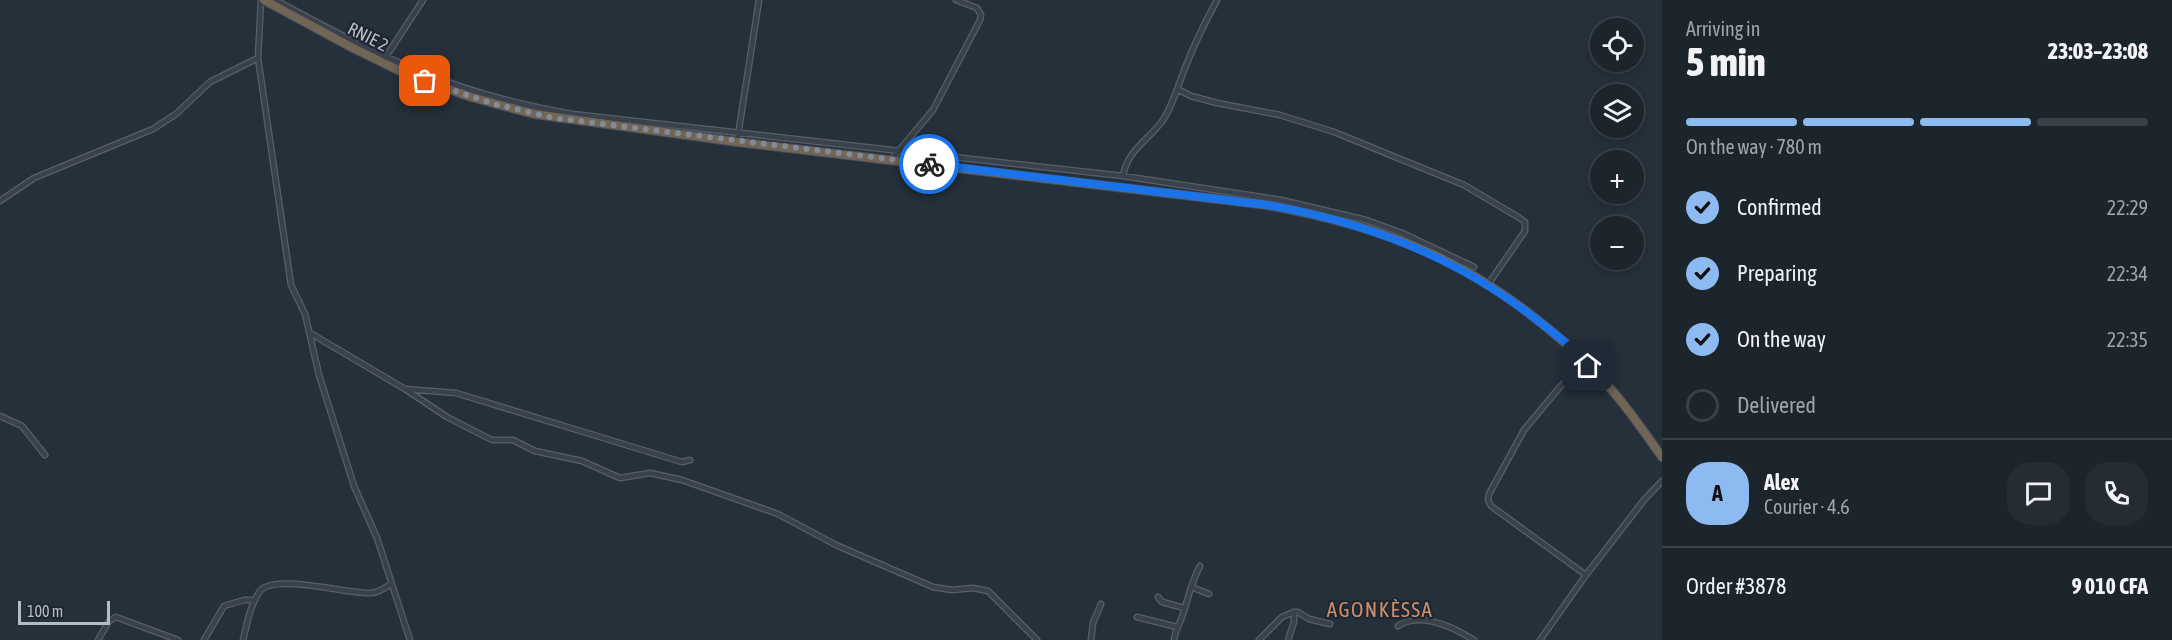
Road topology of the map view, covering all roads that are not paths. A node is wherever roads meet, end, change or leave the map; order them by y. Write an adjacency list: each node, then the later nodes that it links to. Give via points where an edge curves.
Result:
1 (262, 0): 7 (street); 8 (highway, RNIE 2 / RNIE 2)
2 (275, 0): 8 (street)
3 (423, 0): 8 (street)
4 (759, 0): 10 (street)
5 (956, 0): 11 (street, via 977,8 980,20 933,110)
6 (1217, 0): 9 (street)
7 (258, 58): 14 (street, via 210,82 176,114 153,129 34,178); 17 (street, via 291,285)
8 (384, 59): 10 (highway, RNIE 2 / RNIE 2, via 446,89 534,114)
9 (1177, 89): 13 (street, via 1164,118 1136,148); 16 (street, via 1216,103 1280,115 1334,132 1464,185 1526,222 1525,231)
10 (738, 137): 11 (street); 12 (highway, RNIE 2 / RNIE 2)
11 (898, 151): 12 (street); 13 (street)
12 (891, 160): 16 (highway, RNIE 2 / RNIE 2, via 1309,213 1366,228 1430,252)
13 (1123, 176): 15 (street, via 1343,213 1402,233)
14 (0, 201)
15 (1474, 267)
16 (1487, 286): 18 (highway, RNIE 2 / RNIE 2, via 1530,315)
17 (310, 333): 19 (street); 27 (street, via 354,486)
18 (1585, 362): 22 (highway, RNIE 2 / RNIE 2, via 1614,393); 26 (street, via 1524,430 1488,500)
19 (405, 390): 23 (street, via 456,393 682,462); 44 (street, via 492,440 513,440 536,451 582,461 620,478 650,473 682,480 778,514 836,545 933,587 988,591)
20 (0, 416): 21 (street, via 22,426)
21 (45, 455)
22 (1662, 457)
23 (690, 460)
24 (1662, 481): 26 (street)
25 (1200, 566): 28 (street)
26 (1586, 575): 50 (street)
27 (392, 584): 31 (street, via 370,593 273,584 261,589); 43 (street)
28 (1191, 587): 29 (street); 33 (street)
29 (1209, 594)
30 (1158, 597): 33 (street, via 1162,602)
31 (255, 600): 41 (street, via 224,606); 42 (street)
32 (1101, 604): 45 (street)
33 (1184, 608): 38 (street)
34 (1294, 612): 36 (street); 47 (street, via 1282,617); 48 (street)
35 (1137, 617): 38 (street)
36 (1330, 624)
37 (1398, 626): 49 (street, via 1408,620 1428,622 1444,625)
38 (1177, 627): 46 (street)
39 (98, 640): 40 (street, via 109,621 116,617)
40 (178, 640)
41 (204, 640)
42 (243, 640)
43 (410, 640)
44 (1037, 640)
45 (1091, 640)
46 (1174, 640)
47 (1259, 640)
48 (1288, 640)
49 (1474, 640)
50 (1540, 640)

